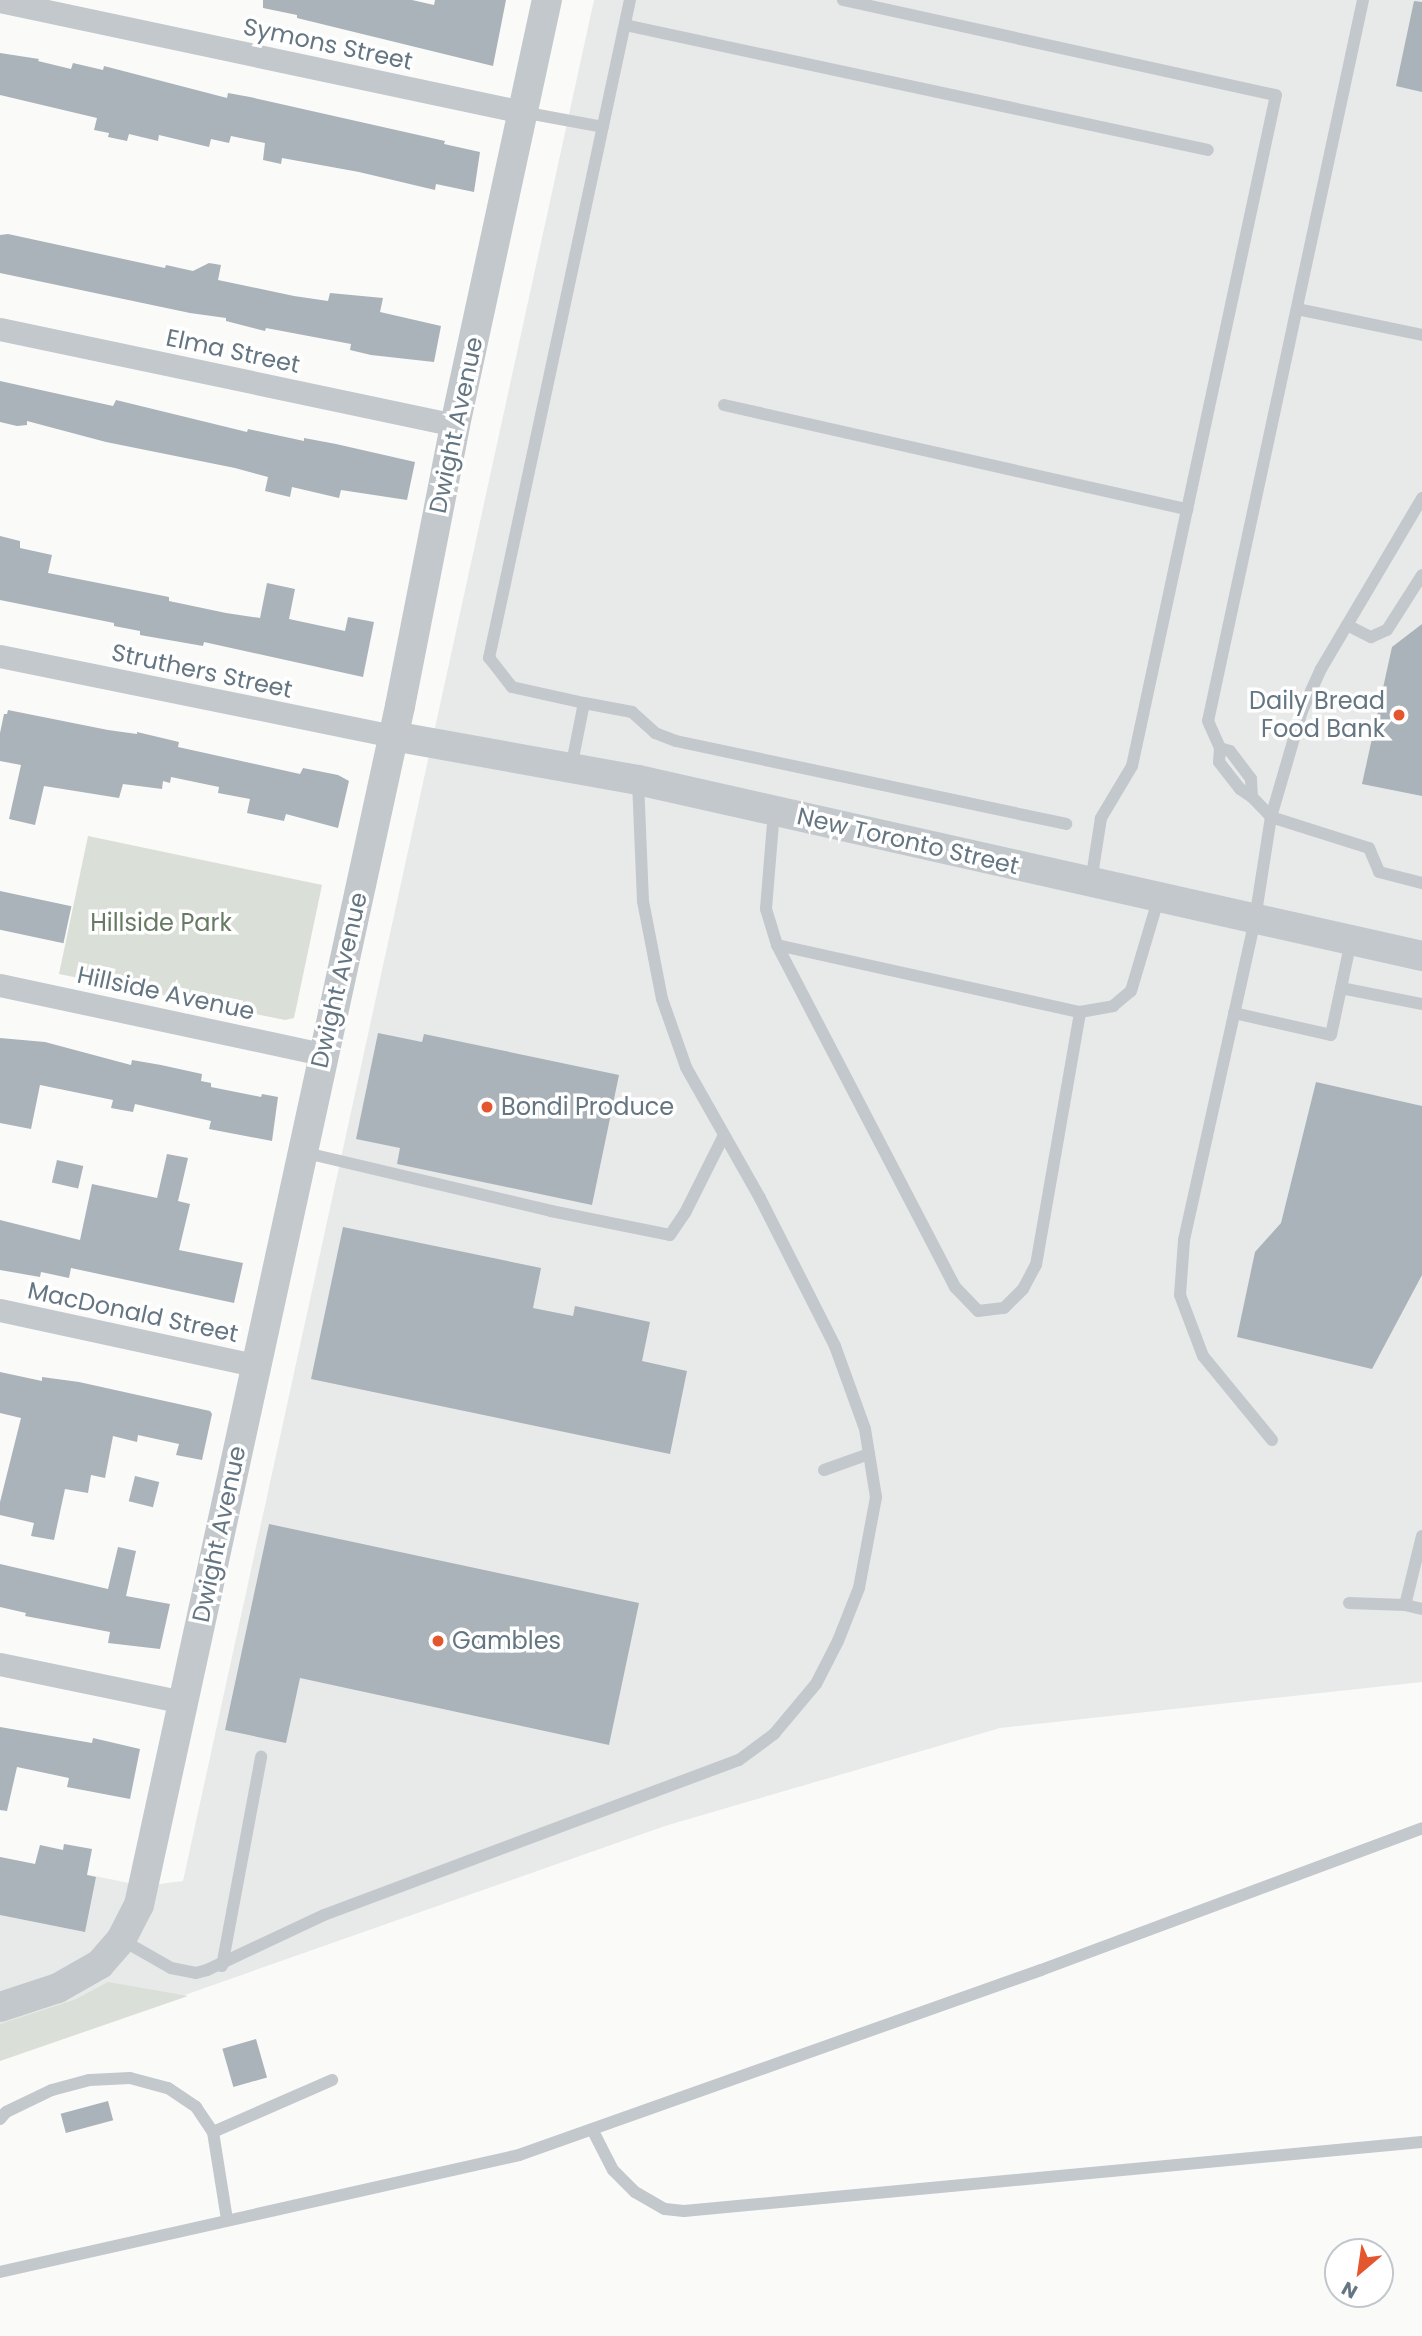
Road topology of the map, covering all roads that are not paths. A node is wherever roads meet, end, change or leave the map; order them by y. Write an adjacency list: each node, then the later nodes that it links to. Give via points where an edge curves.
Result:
1 (547, 0): 7 (street, Dwight Avenue)
2 (630, 0): 6 (lane)
3 (843, 0): 16 (lane, via 1276,95)
4 (1363, 0): 10 (lane)
5 (0, 1): 7 (street, Symons Street)
6 (625, 25): 8 (lane); 9 (lane)
7 (522, 112): 8 (lane); 14 (street, Dwight Avenue)
8 (603, 127): 20 (lane, via 489,658 512,687)
9 (1208, 150)
10 (1297, 309): 12 (lane); 25 (lane, via 1208,721 1220,748 1219,762)
11 (0, 329): 14 (street, Elma Street)
12 (1422, 335)
13 (724, 405): 16 (lane)
14 (455, 425): 21 (street, Dwight Avenue)
15 (1422, 498): 18 (lane)
16 (1187, 509): 27 (lane, via 1132,766 1101,818)
17 (1422, 575): 18 (lane, via 1387,630 1371,636)
18 (1347, 625): 25 (lane, via 1302,711)
19 (0, 656): 21 (street, Struthers Street)
20 (584, 703): 22 (lane); 26 (lane, via 632,712 655,733 676,741)
21 (393, 736): 22 (street, New Toronto Street); 39 (street, Dwight Avenue)
22 (571, 768): 23 (street, New Toronto Street)
23 (638, 780): 24 (street, New Toronto Street); 40 (lane, via 643,901 662,999 686,1067)
24 (774, 811): 27 (street, New Toronto Street); 32 (lane, via 766,909)
25 (1271, 817): 28 (lane, via 1370,848 1379,873); 30 (lane)
26 (1066, 824)
27 (1091, 882): 29 (street, New Toronto Street)
28 (1422, 883)
29 (1159, 897): 30 (street, New Toronto Street); 37 (lane, via 1131,991 1112,1006)
30 (1255, 919): 31 (street, New Toronto Street); 38 (lane)
31 (1351, 940): 33 (street, New Toronto Street); 35 (lane)
32 (777, 945): 37 (lane); 37 (lane, via 955,1287 978,1311 1004,1308 1023,1289 1036,1265)
33 (1422, 956)
34 (0, 985): 39 (street, Hillside Avenue)
35 (1341, 988): 36 (lane); 38 (lane, via 1331,1035)
36 (1422, 1004)
37 (1080, 1012)
38 (1234, 1013): 44 (lane, via 1184,1240 1180,1295 1203,1356)
39 (322, 1054): 41 (street, Dwight Avenue)
40 (724, 1135): 41 (lane, via 670,1235); 45 (lane, via 835,1346)
41 (302, 1152): 43 (street, Dwight Avenue)
42 (0, 1310): 43 (street, MacDonald Street)
43 (255, 1365): 52 (street, Dwight Avenue)
44 (1272, 1440)
45 (869, 1454): 46 (lane); 56 (lane, via 876,1497 859,1588 816,1684 774,1734 739,1760 324,1915)
46 (824, 1470)
47 (1422, 1536): 49 (lane)
48 (1349, 1603): 49 (lane)
49 (1405, 1605): 50 (lane)
50 (1422, 1609)
51 (0, 1664): 52 (street)
52 (183, 1702): 55 (street, Dwight Avenue, via 144,1886)
53 (261, 1757): 56 (lane)
54 (1422, 1828): 60 (lane)
55 (116, 1946): 56 (lane, via 183,1972); 57 (street, via 80,1978)
56 (222, 1966)
57 (0, 2007)
58 (332, 2080): 61 (lane)
59 (0, 2119): 61 (lane, via 52,2090 90,2080 130,2078 168,2088 196,2107)
60 (593, 2131): 62 (lane, via 614,2170 635,2192 665,2208 684,2211); 63 (lane, via 519,2155)
61 (213, 2132): 63 (lane)
62 (1422, 2141)
63 (228, 2219): 64 (lane)
64 (0, 2272)

